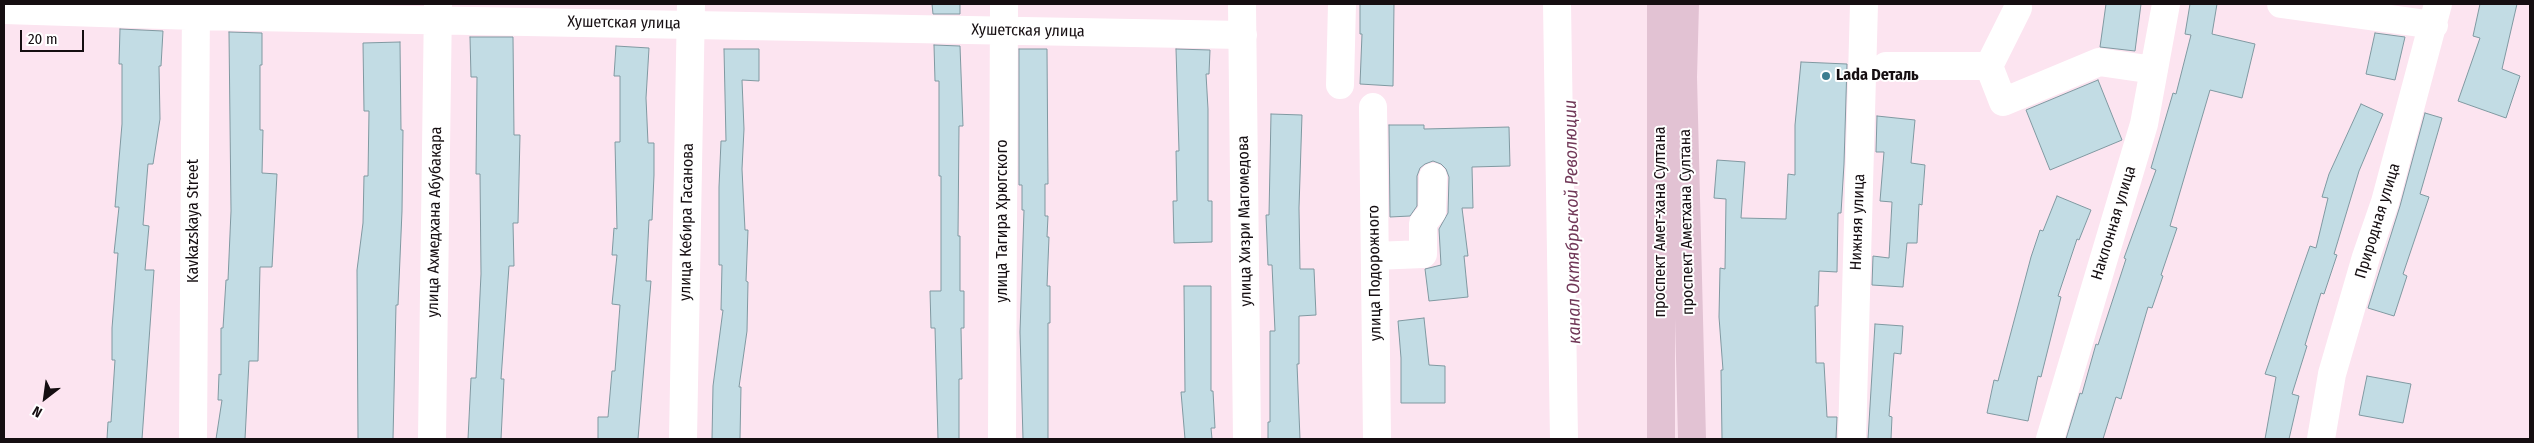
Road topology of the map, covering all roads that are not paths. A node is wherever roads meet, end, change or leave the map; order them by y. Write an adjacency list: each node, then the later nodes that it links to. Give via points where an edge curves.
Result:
1 (1004, 4): 16 (street, улица Тагира Хрюгского)
2 (1242, 4): 17 (street, улица Хизри Магомедова)
3 (1342, 4): 21 (street)
4 (1557, 4): 31 (street)
5 (1661, 4): 32 (main road, проспект Амет-хана Султана)
6 (1685, 4): 33 (main road, проспект Аметхана Султана, via 1683,77)
7 (1864, 4): 34 (street, Нижняя улица)
8 (2166, 4): 20 (street, Наклонная улица)
9 (2282, 4): 15 (street)
10 (2018, 8): 19 (street)
11 (4, 10): 12 (street, Хушетская улица)
12 (196, 10): 13 (street, Хушетская улица); 25 (street, Kavkazskaya Street)
13 (438, 12): 14 (street, Хушетская улица); 26 (street, улица Ахмедхана Абубакара)
14 (691, 14): 16 (street, Хушетская улица); 27 (street, улица Кебира Гасанова)
15 (2436, 14): 36 (street, Природная улица, via 2385,202 2332,374)
16 (1004, 31): 17 (street, Хушетская улица); 28 (street, улица Тагира Хрюгского)
17 (1244, 36): 29 (street, улица Хизри Магомедова)
18 (1886, 66): 19 (street)
19 (1989, 66): 20 (street, via 2003,102 2098,62)
20 (2154, 70): 35 (street, Наклонная улица, via 2144,124)
21 (1340, 85)
22 (1373, 107): 24 (street, улица Подорожного)
23 (1433, 177): 24 (street, via 1432,212 1423,223 1423,254)
24 (1375, 256): 30 (street, улица Подорожного)
25 (192, 439)
26 (432, 439)
27 (682, 439)
28 (1002, 439)
29 (1248, 439)
30 (1377, 439)
31 (1564, 439)
32 (1661, 439)
33 (1692, 439)
34 (1852, 439)
35 (2050, 439)
36 (2321, 439)

